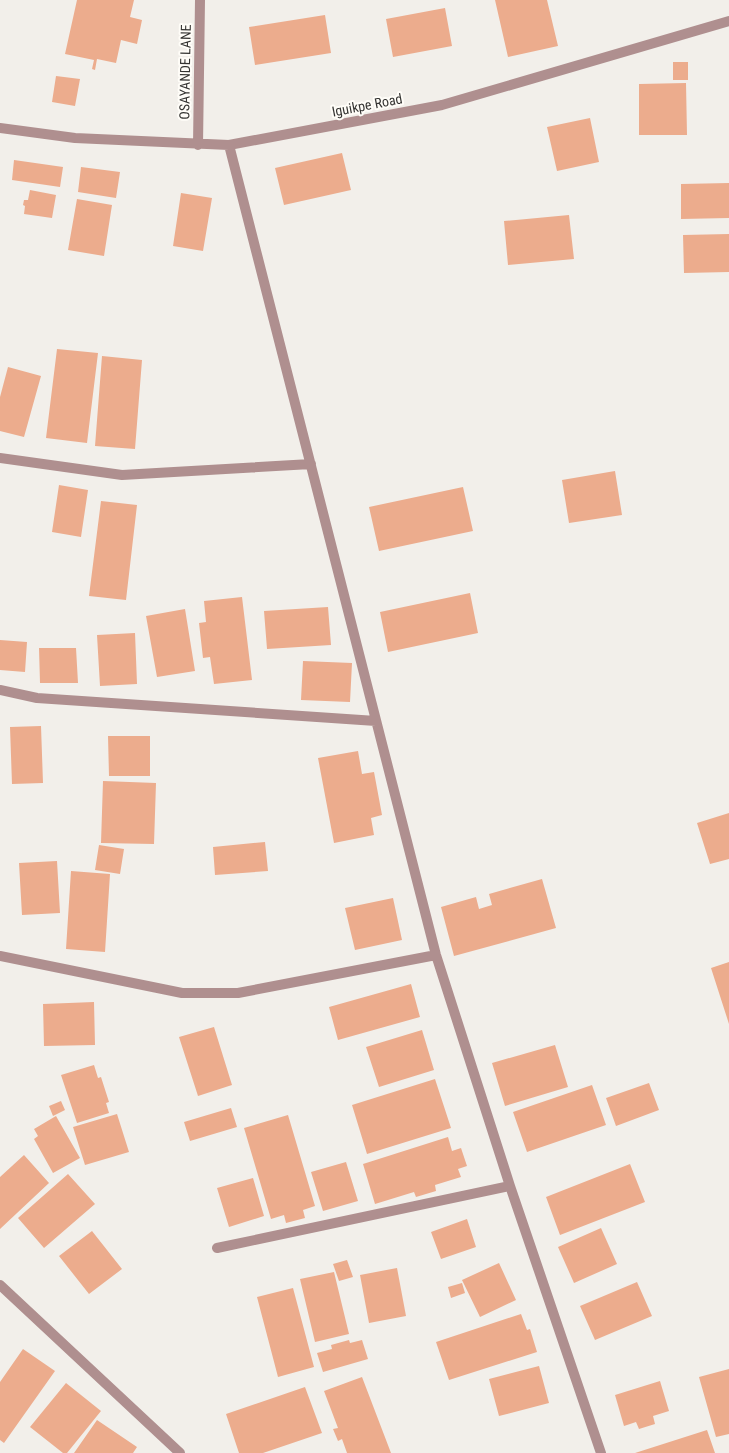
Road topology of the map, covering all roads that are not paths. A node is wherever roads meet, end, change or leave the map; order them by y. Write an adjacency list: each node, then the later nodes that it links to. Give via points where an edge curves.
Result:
1 (200, 0): 4 (street, OSAYANDE LANE)
2 (729, 21): 5 (street, Iguikpe Road, via 442,105)
3 (0, 128): 4 (street, Iguikpe Road, via 76,138)
4 (198, 145): 5 (street, Iguikpe Road)
5 (229, 146): 7 (street)
6 (0, 458): 7 (street, via 122,475)
7 (311, 464): 9 (street)
8 (0, 690): 9 (street, via 37,698)
9 (376, 721): 10 (street)
10 (436, 955): 11 (street, via 238,993 182,993); 12 (street)
11 (0, 956)
12 (510, 1186): 13 (street); 16 (street)
13 (217, 1248)
14 (0, 1285): 15 (street)
15 (180, 1453)
16 (601, 1453)

